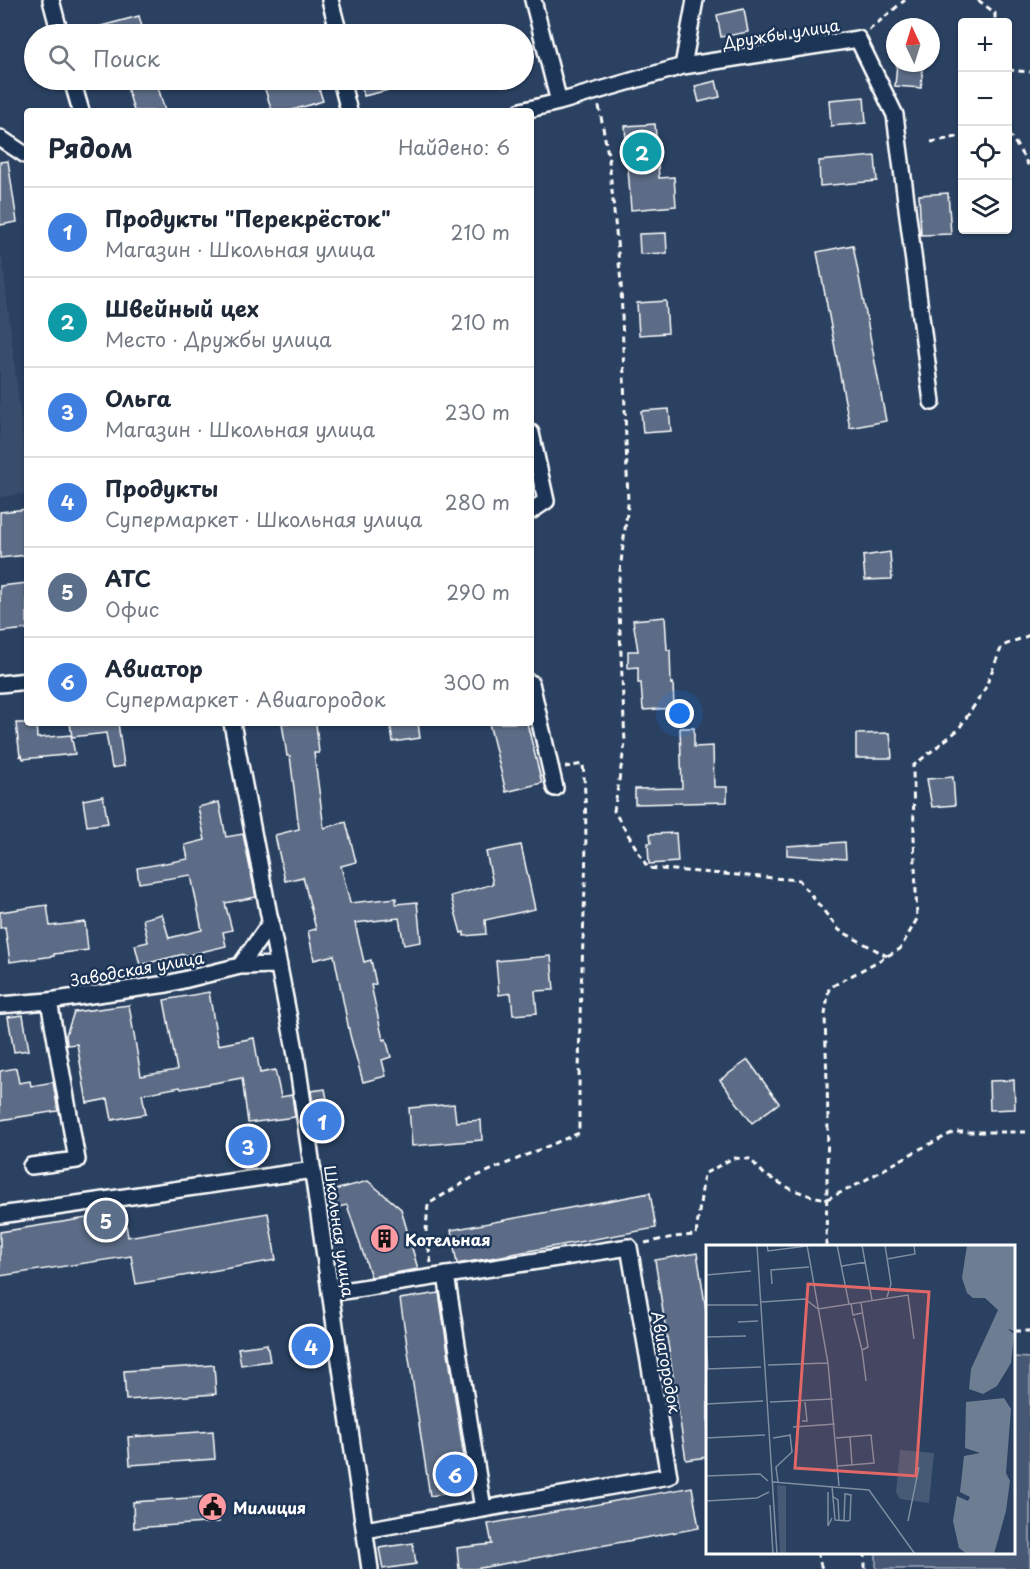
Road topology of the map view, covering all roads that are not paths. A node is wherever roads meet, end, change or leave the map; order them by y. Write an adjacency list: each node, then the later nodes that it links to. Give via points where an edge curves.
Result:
1 (51, 0): 5 (street)
2 (330, 0): 6 (street)
3 (533, 0): 10 (street)
4 (695, 0): 7 (street)
5 (57, 24)
6 (336, 24)
7 (683, 66): 10 (street, Дружбы улица); 16 (street, Дружбы улица, via 858,39 895,115)
8 (75, 90): 11 (street)
9 (344, 90): 12 (street)
10 (559, 102): 13 (street, Дружбы улица)
11 (80, 108)
12 (348, 108)
13 (534, 108)
14 (0, 138): 15 (street)
15 (24, 154)
16 (932, 402)
17 (534, 447): 18 (street, via 546,501)
18 (534, 509)
19 (24, 681): 20 (street)
20 (0, 684)
21 (534, 696): 23 (street)
22 (233, 726): 24 (street, Школьная улица)
23 (555, 788)
24 (271, 922): 25 (street, Школьная улица); 26 (street)
25 (279, 965): 26 (street, Заводская улица); 30 (street, Школьная улица)
26 (240, 966): 27 (street, Заводская улица, via 167,984)
27 (50, 1000): 28 (street, Заводская улица); 29 (street, via 77,1160)
28 (0, 1005)
29 (31, 1166)
30 (313, 1170): 31 (street); 33 (street, Школьная улица)
31 (0, 1215)
32 (440, 1276): 33 (street); 34 (street); 34 (street, Авиагородок, via 629,1247 669,1476)
33 (330, 1293): 35 (street, Школьная улица)
34 (483, 1509): 35 (street, Авиагородок)
35 (365, 1530): 36 (street, Школьная улица)
36 (370, 1569)

